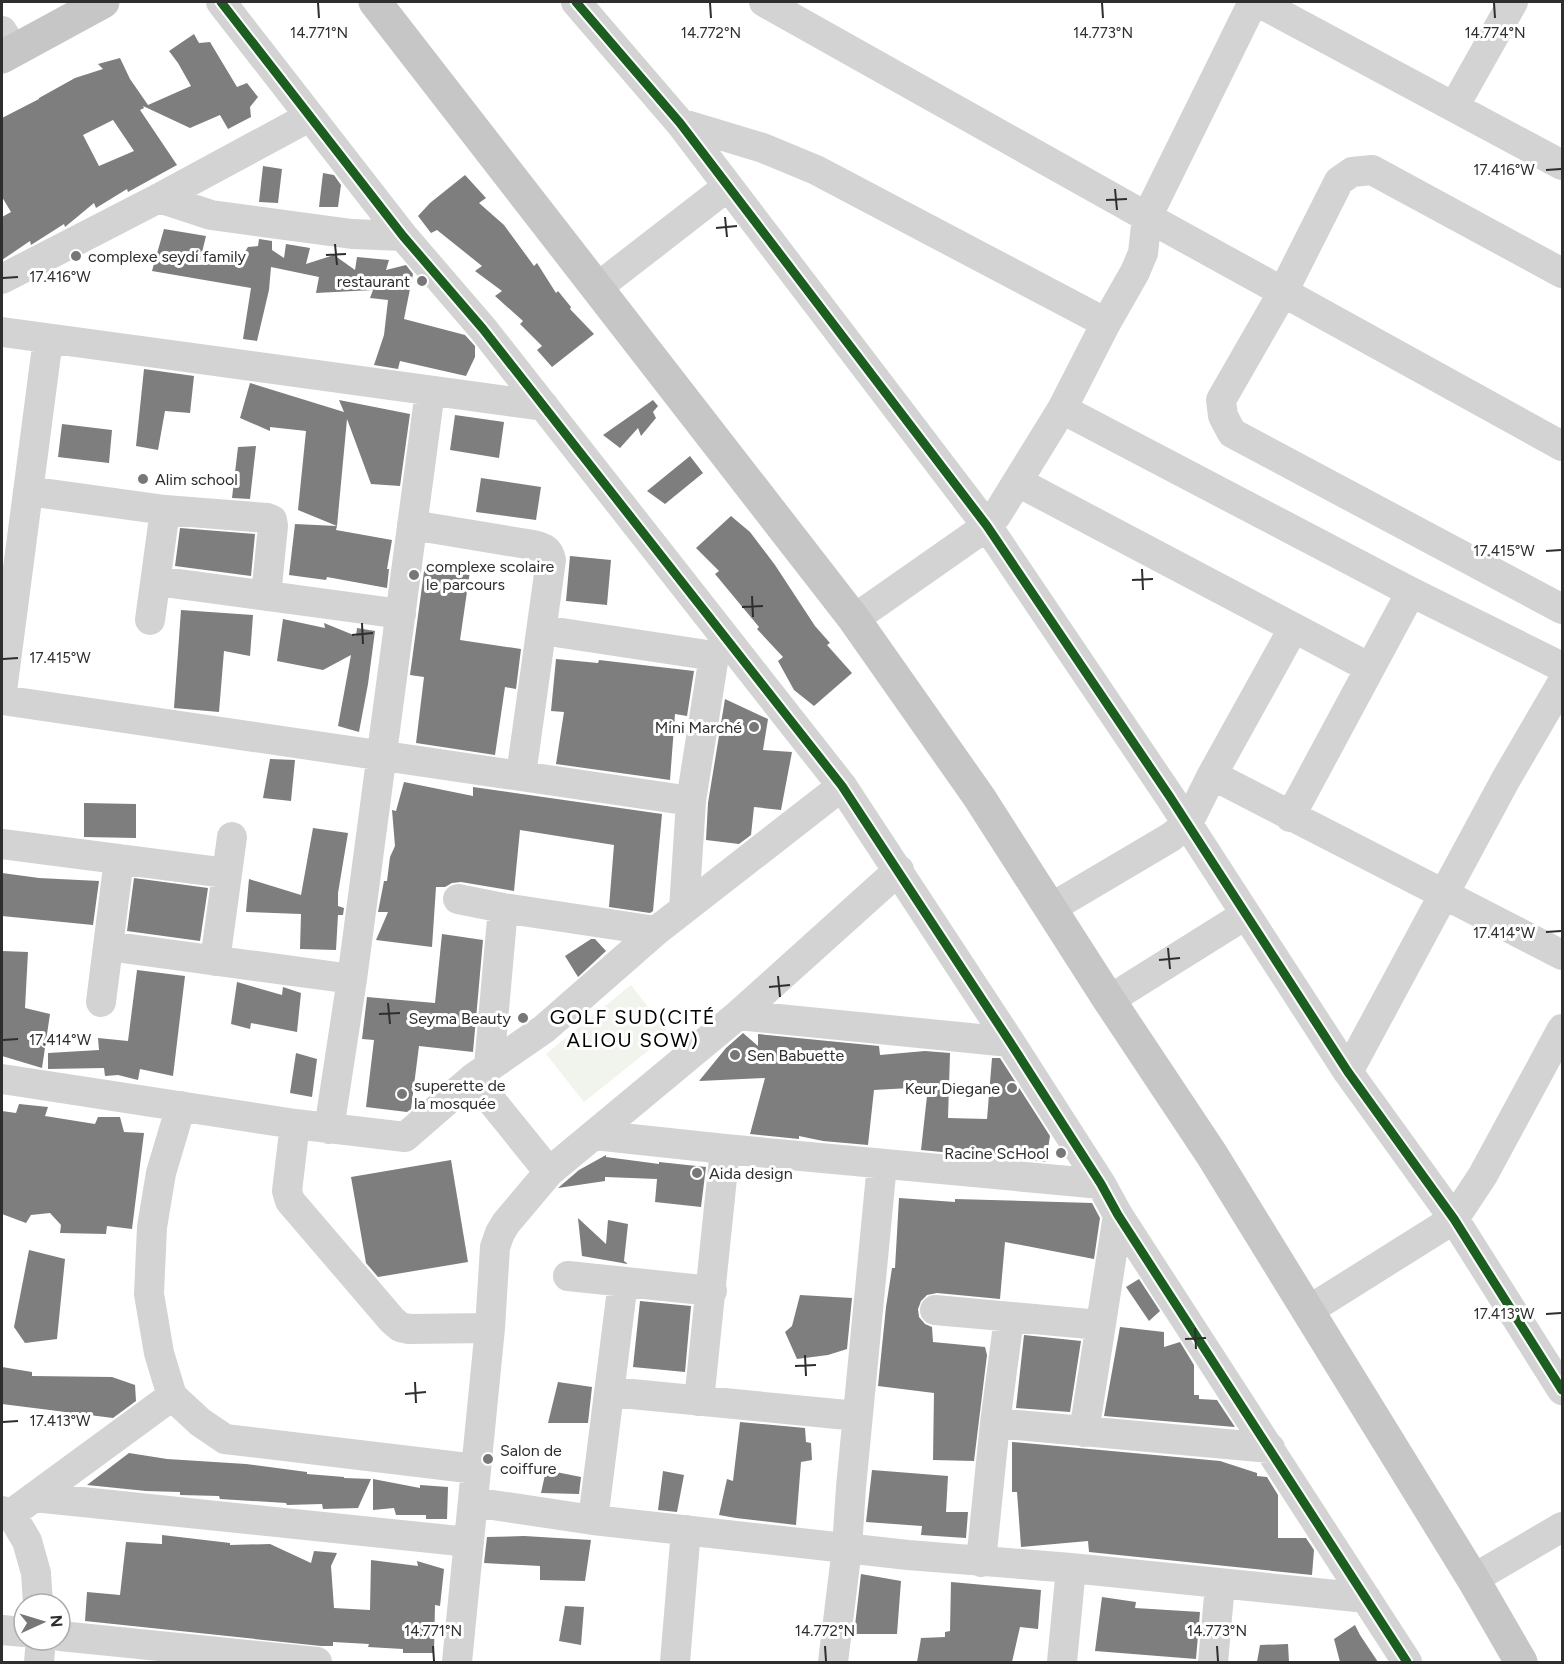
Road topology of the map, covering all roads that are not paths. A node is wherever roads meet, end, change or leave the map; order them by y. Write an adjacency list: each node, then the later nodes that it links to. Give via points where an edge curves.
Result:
1 (103, 2): 9 (main road)
2 (221, 2): 12 (street)
3 (375, 2): 21 (main road)
4 (576, 2): 13 (street)
5 (764, 2): 17 (street)
6 (1253, 2): 17 (street)
7 (1258, 2): 11 (street)
8 (1513, 2): 11 (street)
9 (70, 10): 10 (main road)
10 (6, 46)
11 (1454, 107): 14 (street)
12 (309, 117): 16 (street); 18 (street)
13 (680, 123): 15 (street); 23 (street, via 763,148 816,170)
14 (1563, 165)
15 (727, 187): 21 (street); 34 (street)
16 (159, 198): 18 (street, via 211,215 352,234); 20 (street)
17 (1147, 217): 22 (street); 23 (street, via 1143,253)
18 (403, 236): 27 (street)
19 (1563, 273): 22 (street, via 1372,170 1352,172 1339,182)
20 (2, 279)
21 (598, 287): 41 (main road)
22 (1282, 292): 29 (street); 39 (street, via 1221,400 1223,416 1232,433)
23 (1106, 323): 28 (street)
24 (2, 332): 25 (street)
25 (48, 339): 26 (street); 31 (street)
26 (430, 391): 27 (street); 33 (street)
27 (544, 406): 45 (street)
28 (1062, 410): 30 (street); 37 (street)
29 (1563, 446)
30 (1018, 482): 34 (street); 43 (street)
31 (28, 491): 32 (street); 35 (street)
32 (165, 510): 36 (street); 38 (street, via 272,520)
33 (412, 525): 40 (street); 44 (street, via 546,548 551,560)
34 (987, 526): 41 (street); 57 (street)
35 (9, 568): 49 (street)
36 (156, 581): 38 (street); 42 (street)
37 (1411, 592): 46 (street); 47 (street)
38 (266, 596): 40 (street)
39 (1563, 609)
40 (401, 614): 51 (street)
41 (854, 619): 66 (main road, via 979,797)
42 (150, 620)
43 (1293, 629): 47 (street); 53 (street)
44 (542, 630): 45 (street); 52 (street)
45 (721, 649): 54 (street); 55 (street)
46 (1563, 667)
47 (1370, 668): 56 (street)
48 (1563, 683): 63 (street)
49 (2, 691)
50 (2, 700): 51 (street)
51 (382, 756): 52 (street); 73 (street)
52 (521, 775): 55 (street)
53 (1212, 775): 56 (street); 57 (street)
54 (842, 786): 61 (street); 67 (street)
55 (691, 801): 67 (street)
56 (1290, 816): 63 (street)
57 (1188, 823): 66 (street); 68 (street)
58 (232, 837): 62 (street)
59 (2, 844): 60 (street)
60 (119, 859): 62 (street); 70 (street)
61 (899, 870): 76 (street); 78 (street)
62 (226, 873): 72 (street)
63 (1444, 894): 71 (street); 80 (street)
64 (458, 899): 65 (street)
65 (503, 908): 69 (street); 79 (street)
66 (1051, 908): 74 (main road)
67 (684, 909): 69 (street)
68 (1245, 915): 74 (street); 80 (street)
69 (656, 931): 79 (street, via 544,1029)
70 (108, 946): 72 (street); 75 (street)
71 (1563, 955)
72 (215, 961): 73 (street)
73 (352, 979): 84 (street)
74 (1109, 1000): 96 (main road)
75 (101, 1002)
76 (738, 1015): 78 (street); 85 (street)
77 (1563, 1029): 91 (street, via 1483,1175)
78 (1010, 1042): 89 (street)
79 (481, 1072): 84 (street, via 405,1137); 88 (street)
80 (1348, 1072): 91 (street)
81 (2, 1079): 82 (street)
82 (181, 1107): 83 (street); 102 (street, via 161,1173 152,1227 149,1294 159,1353)
83 (295, 1124): 84 (street); 99 (street, via 287,1191 290,1201 392,1320 409,1329)
84 (329, 1129)
85 (594, 1135): 86 (street); 88 (street)
86 (726, 1149): 87 (street); 94 (street)
87 (882, 1164): 89 (street); 104 (street)
88 (549, 1172): 99 (street, via 500,1233 495,1247)
89 (1101, 1184): 90 (street)
90 (1118, 1215): 98 (street); 107 (street)
91 (1454, 1219): 96 (street); 100 (street)
92 (568, 1276): 93 (street)
93 (623, 1282): 94 (street); 101 (street)
94 (711, 1291): 103 (street)
95 (935, 1310): 97 (street)
96 (1309, 1310): 118 (main road)
97 (1009, 1318): 98 (street); 105 (street)
98 (1100, 1324): 106 (street)
99 (490, 1328): 108 (street)
100 (1563, 1390)
101 (611, 1392): 103 (street); 111 (street)
102 (172, 1396): 108 (street, via 225,1439); 110 (street)
103 (699, 1401): 104 (street)
104 (857, 1416): 115 (street)
105 (995, 1423): 106 (street); 116 (street)
106 (1083, 1432): 107 (street)
107 (1270, 1448): 121 (street)
108 (476, 1469): 109 (street)
109 (473, 1502): 111 (street); 114 (street)
110 (15, 1507): 114 (street); 120 (street, via 36,1573)
111 (593, 1520): 113 (street)
112 (1563, 1527): 118 (street)
113 (686, 1530): 115 (street); 126 (street)
114 (469, 1542): 125 (street)
115 (848, 1548): 116 (street); 127 (street)
116 (981, 1562): 117 (street)
117 (1071, 1568): 119 (street); 128 (street)
118 (1473, 1580): 131 (main road)
119 (1220, 1585): 121 (street); 129 (street)
120 (37, 1592)
121 (1366, 1598): 130 (street)
122 (72, 1638): 123 (street)
123 (181, 1656): 124 (street)
124 (317, 1662)
125 (457, 1662)
126 (675, 1662)
127 (833, 1662)
128 (1062, 1662)
129 (1213, 1662)
130 (1407, 1662)
131 (1521, 1662)

